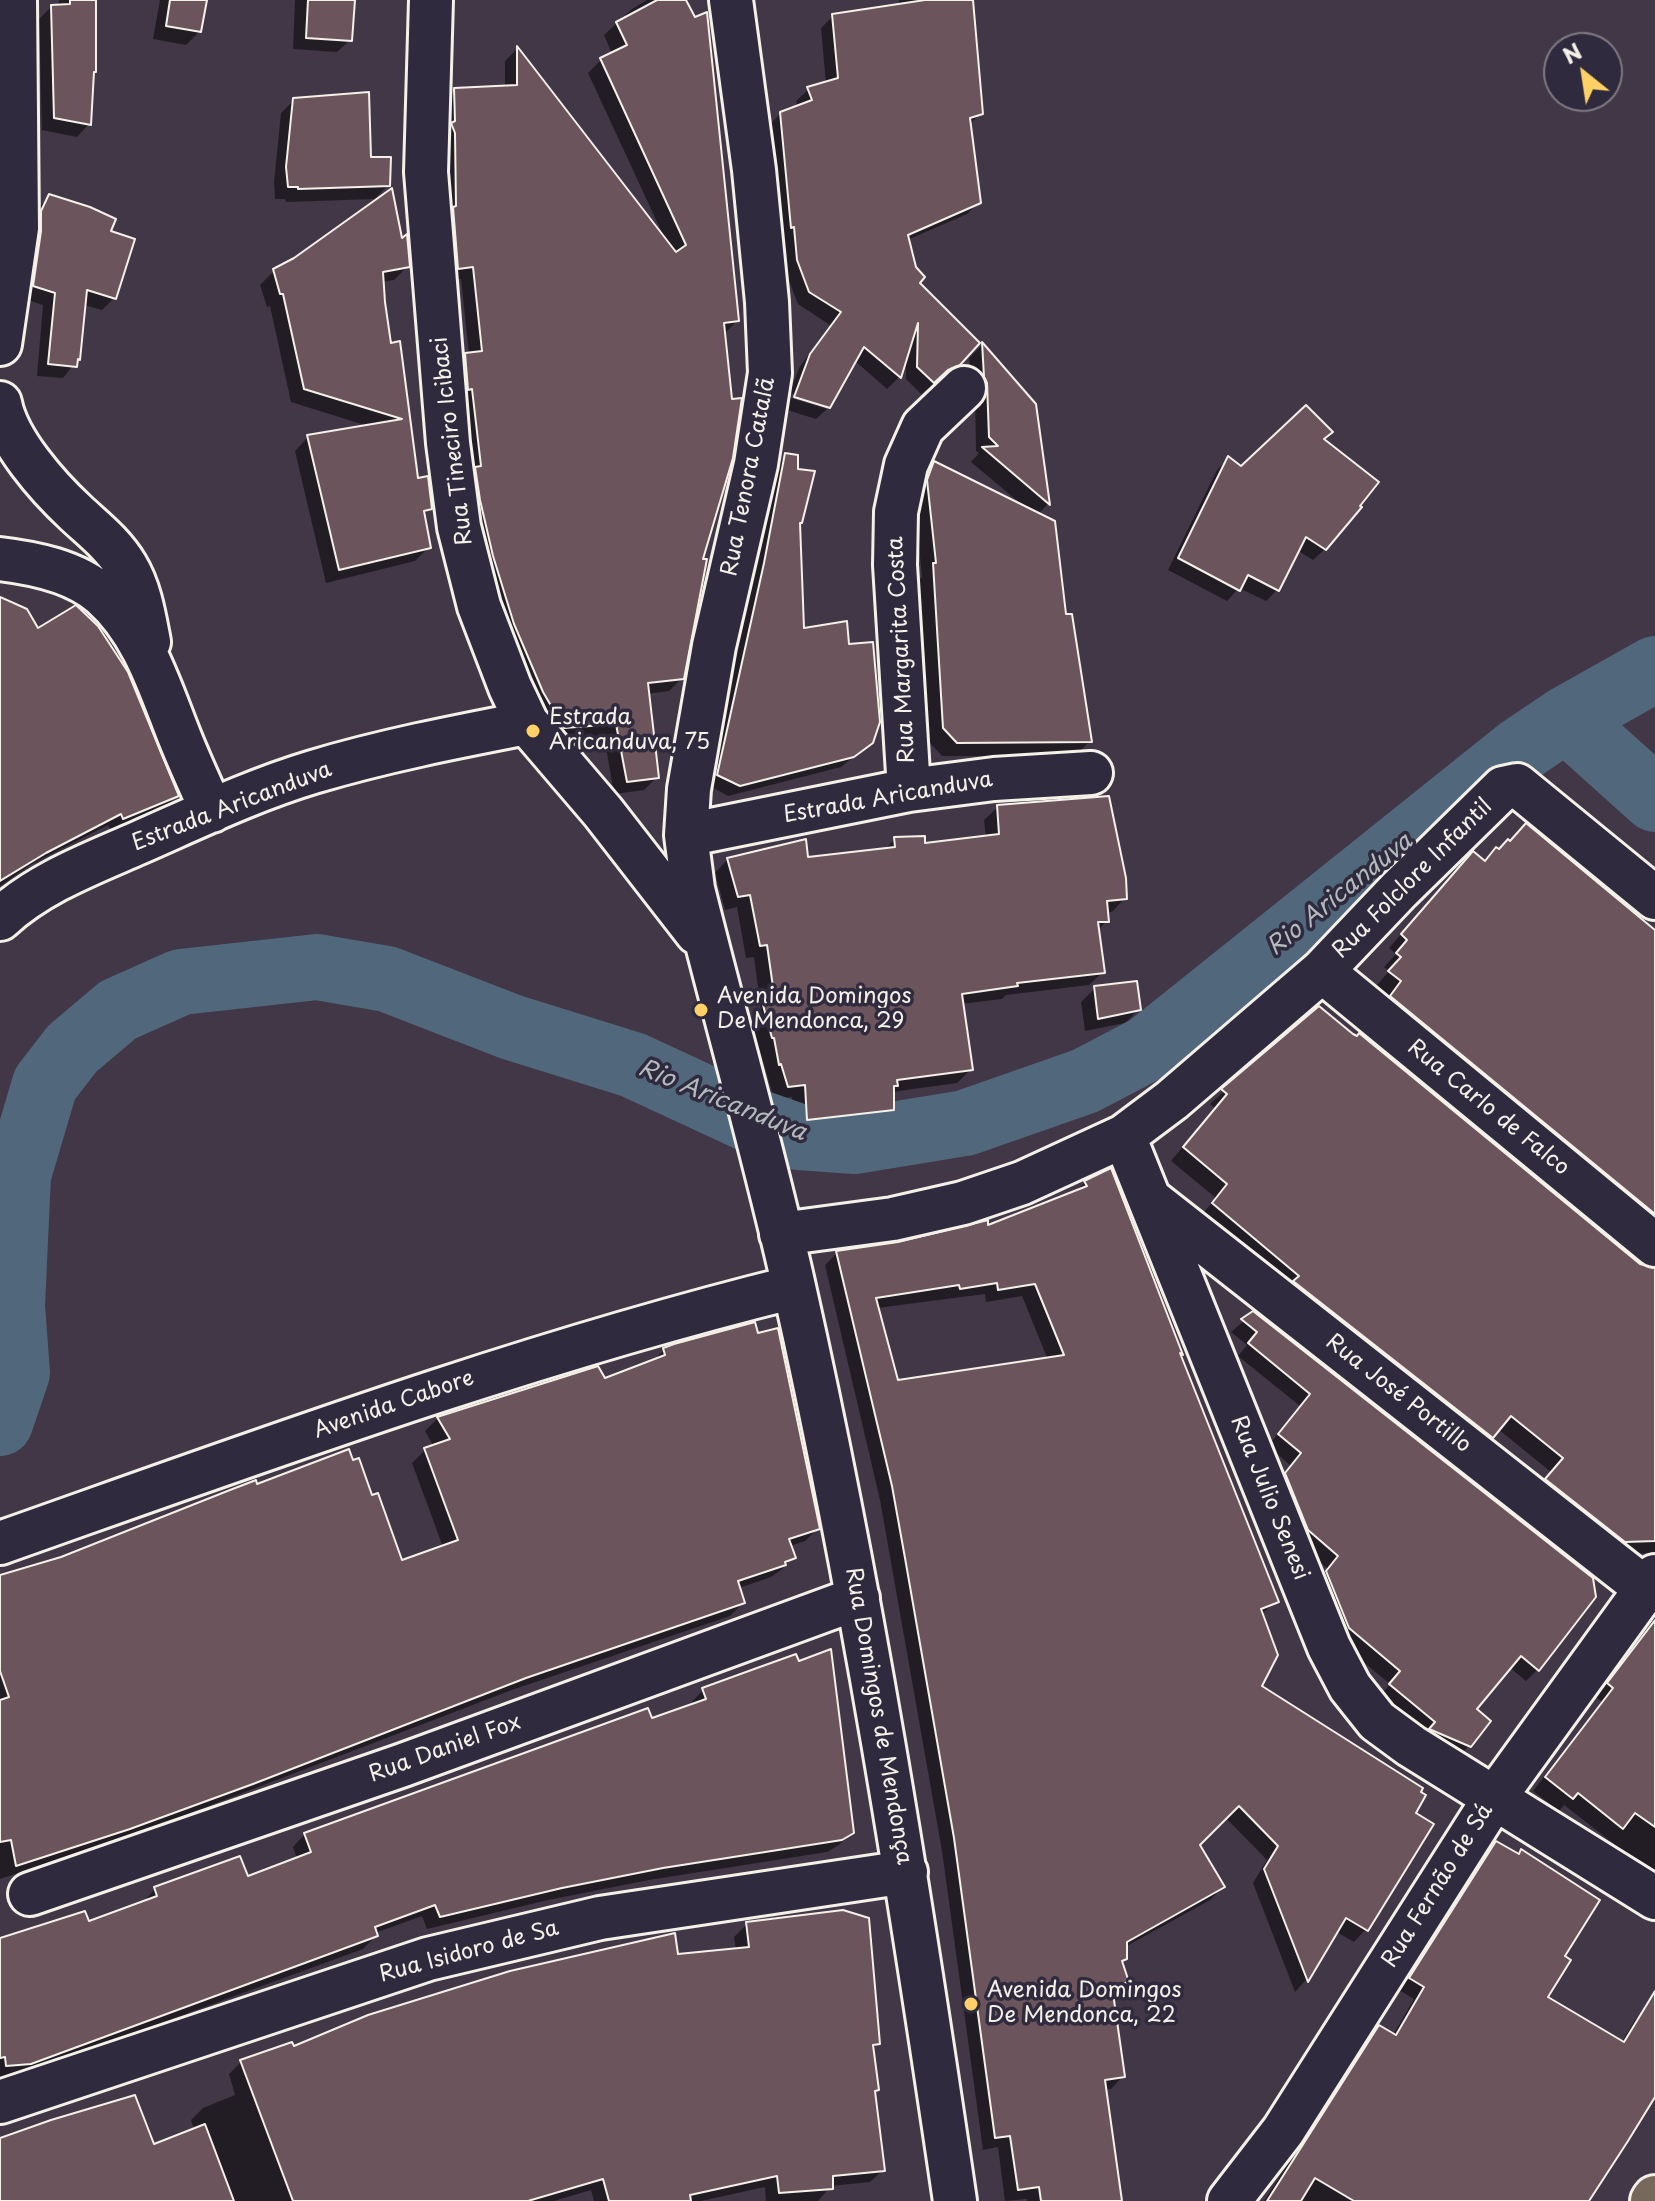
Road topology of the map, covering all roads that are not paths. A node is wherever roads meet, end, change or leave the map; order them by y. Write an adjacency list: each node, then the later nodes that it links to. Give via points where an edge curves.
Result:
1 (15, 0): 4 (street, via 17,228)
2 (431, 0): 9 (street, Rua Tineciro Icibaci, via 426,172 459,527 479,606)
3 (740, 3): 13 (street, Rua Tenora Catalã, via 770,373 756,464 698,732)
4 (0, 344)
5 (964, 388): 11 (street, Rua Margarita Costa, via 923,427 906,465 896,512)
6 (0, 403): 8 (street, via 36,470 126,566 141,601)
7 (0, 559): 8 (street, via 64,573 101,593 126,620)
8 (160, 686): 12 (street)
9 (527, 723): 12 (street, Estrada Aricanduva, via 311,772); 16 (street, Rua Tineciro Icibaci, via 687,917)
10 (1091, 773): 11 (street, Estrada Aricanduva)
11 (909, 790): 13 (street, Estrada Aricanduva)
12 (212, 811): 15 (street, Estrada Aricanduva, via 64,875)
13 (686, 835): 16 (street, Rua Tenora Catalã)
14 (1655, 898): 17 (street, Rua Folclore Infantil, via 1517,785 1509,785)
15 (0, 919)
16 (708, 951): 20 (street, Rua Domingos de Mendonça)
17 (1322, 971): 18 (street); 21 (street, Rua Carlo de Falco)
18 (1124, 1136): 19 (street, Rua Julio Senesi); 20 (street, via 1022,1183 963,1203 893,1219)
19 (1151, 1200): 24 (street, Rua José Portillo); 26 (street, Rua Julio Senesi, via 1329,1647 1350,1687 1377,1721)
20 (781, 1234): 22 (street, Rua Domingos de Mendonça)
21 (1655, 1245)
22 (794, 1287): 23 (street, Avenida Cabore, via 565,1348 412,1397); 25 (street, Rua Domingos de Mendonça)
23 (0, 1543)
24 (1650, 1582): 26 (street, Rua Fernão de Sá)
25 (858, 1598): 27 (street, Rua Domingos de Mendonça); 28 (street, Rua Daniel Fox, via 418,1760)
26 (1495, 1797): 29 (street, Rua Julio Senesi); 32 (street, Rua Fernão de Sá, via 1283,2131)
27 (906, 1872): 30 (street, Rua Isidoro de Sa, via 600,1918 428,1959); 31 (street, Rua Domingos de Mendonça)
28 (30, 1894)
29 (1655, 1898)
30 (0, 2102)
31 (955, 2201)
32 (1229, 2201)

